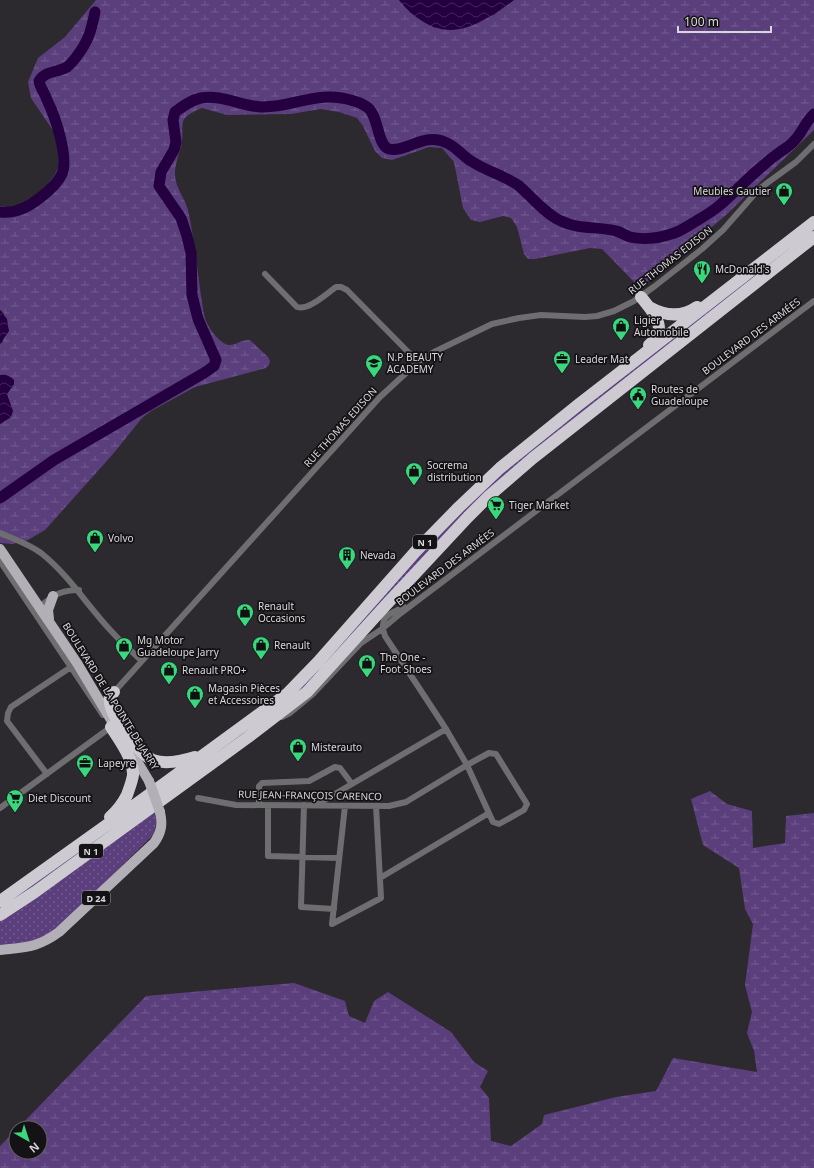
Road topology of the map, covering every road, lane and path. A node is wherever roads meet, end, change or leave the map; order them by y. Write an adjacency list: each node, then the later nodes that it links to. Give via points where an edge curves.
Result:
1 (814, 144): 9 (street, RUE THOMAS EDISON, via 796,162 758,189 723,230)
2 (814, 216): 6 (highway)
3 (814, 222): 6 (highway, N 1)
4 (814, 237): 6 (highway, N 1)
5 (814, 240): 6 (highway)
6 (775, 260): 7 (highway, N 1); 28 (highway, N 1, via 484,501 307,692)
7 (751, 271): 11 (highway, via 688,312 668,315); 13 (highway, N 1)
8 (265, 274): 12 (street, via 297,307 301,308 308,307 336,287 347,290)
9 (641, 297): 11 (highway); 12 (street, RUE THOMAS EDISON, via 622,308 597,316 541,315 498,322)
10 (814, 301): 22 (street, BOULEVARD DES ARMÉES)
11 (649, 307): 13 (highway, via 659,325 657,337 591,391)
12 (418, 362): 23 (street, RUE THOMAS EDISON, via 380,396)
13 (578, 405): 29 (highway, N 1, via 500,468 458,507 288,693)
14 (0, 533): 17 (street, via 41,553)
15 (0, 549): 20 (main road, BOULEVARD DE LA POINTE DE JARRY / D 24)
16 (0, 562): 19 (street, BOULEVARD DE LA POINTE DE JARRY / D 24)
17 (79, 590): 18 (street, via 67,590); 23 (street, via 112,633)
18 (53, 596): 20 (street); 21 (main road, via 48,610)
19 (25, 598): 20 (street); 24 (street, BOULEVARD DE LA POINTE DE JARRY / D 24)
20 (39, 607): 21 (main road, BOULEVARD DE LA POINTE DE JARRY / D 24)
21 (50, 621): 24 (main road, BOULEVARD DE LA POINTE DE JARRY / D 24)
22 (382, 629): 27 (street); 28 (street, BOULEVARD DES ARMÉES, via 361,644 296,708)
23 (142, 661): 25 (street, RUE THOMAS EDISON)
24 (74, 665): 26 (street, BOULEVARD DE LA POINTE DE JARRY / D 24); 31 (street, via 11,706 8,713 7,721); 49 (main road, BOULEVARD DE LA POINTE DE JARRY / D 24, bridge, via 149,781 160,812 160,835 49,940 36,946)
25 (114, 692): 29 (highway, via 110,696 110,706 130,740 152,760 180,762)
26 (111, 727): 31 (street); 44 (highway, via 132,765 133,774 125,799 114,814 76,842)
27 (446, 729): 30 (street); 32 (street)
28 (247, 738): 48 (highway, N 1)
29 (202, 755): 44 (highway, N 1)
30 (467, 765): 39 (street, RUE JEAN-FRANÇOIS CARENCO, via 406,802); 41 (street); 41 (street, RUE JEAN-FRANÇOIS CARENCO, via 486,754 494,753 527,804 524,810 499,824 495,824)
31 (47, 774): 40 (street)
32 (352, 784): 34 (street, via 340,768 335,767 309,781 262,783 259,786); 36 (street)
33 (198, 798): 34 (street, RUE JEAN-FRANÇOIS CARENCO, via 236,805)
34 (259, 805): 37 (street, RUE JEAN-FRANÇOIS CARENCO)
35 (304, 805): 36 (street, RUE JEAN-FRANÇOIS CARENCO); 37 (street, RUE JEAN-FRANÇOIS CARENCO); 42 (street)
36 (314, 805): 38 (street, RUE JEAN-FRANÇOIS CARENCO)
37 (268, 806): 42 (street, via 268,856)
38 (345, 806): 39 (street, RUE JEAN-FRANÇOIS CARENCO); 43 (street)
39 (376, 806): 45 (street)
40 (0, 808)
41 (489, 813): 45 (street)
42 (302, 857): 43 (street); 47 (street, via 301,907)
43 (339, 858): 47 (street)
44 (46, 869): 46 (highway, N 1)
45 (380, 878): 47 (street, via 381,898 332,924)
46 (0, 901)
47 (334, 909)
48 (0, 915)
49 (0, 950)

